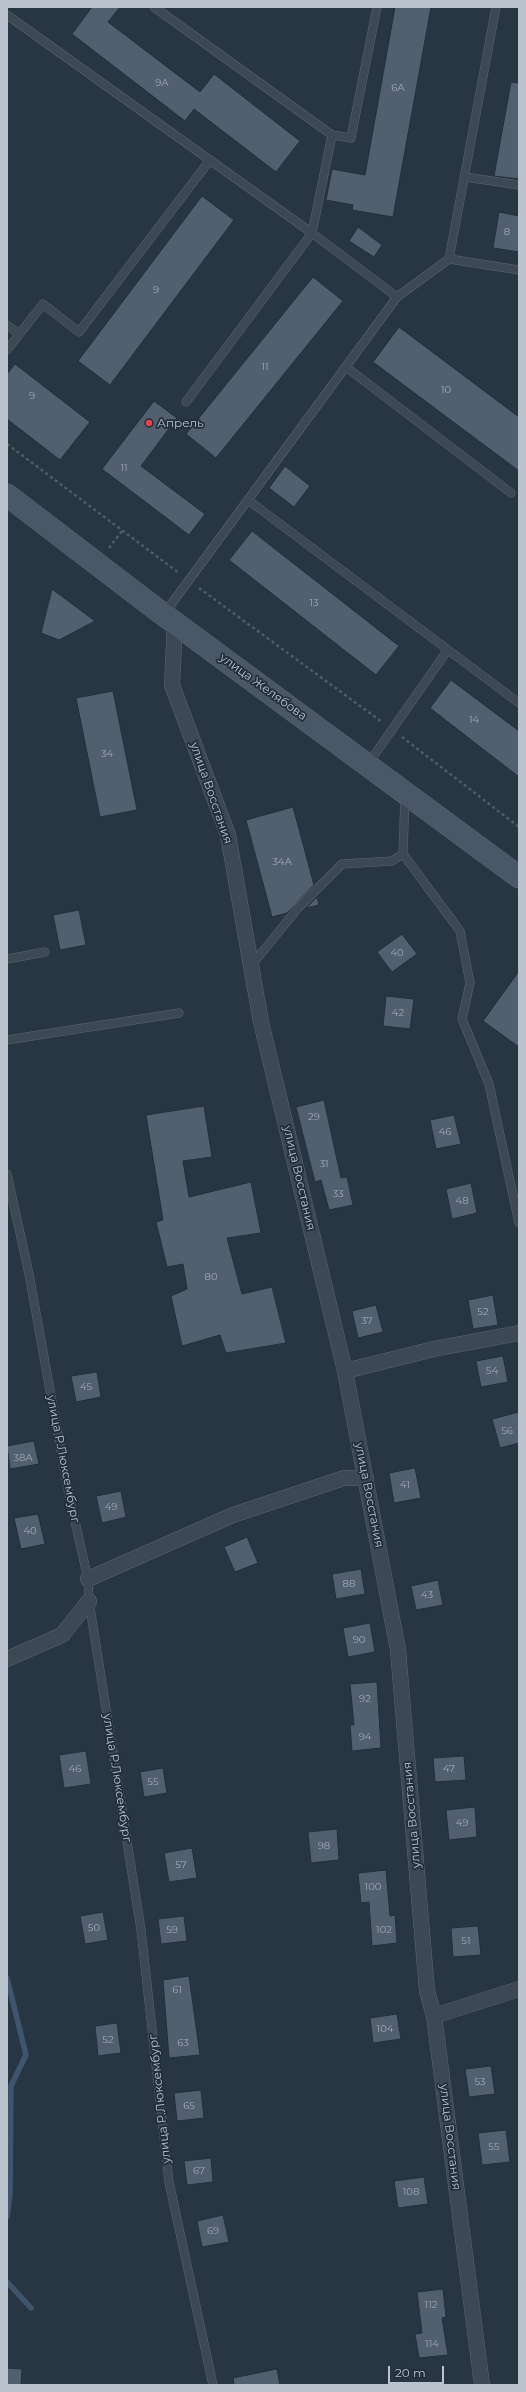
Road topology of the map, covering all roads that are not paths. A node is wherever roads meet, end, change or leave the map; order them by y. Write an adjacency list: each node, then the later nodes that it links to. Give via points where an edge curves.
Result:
1 (154, 7): 5 (lane)
2 (377, 7): 5 (lane, via 351,138)
3 (496, 7): 7 (lane)
4 (7, 15): 6 (lane)
5 (332, 135): 9 (lane)
6 (210, 160): 9 (lane); 14 (lane, via 79,332 43,304)
7 (465, 177): 8 (lane); 10 (lane)
8 (519, 184)
9 (312, 233): 12 (lane); 17 (lane)
10 (449, 259): 11 (lane); 12 (lane)
11 (519, 270)
12 (397, 297): 16 (lane)
13 (7, 325): 14 (lane)
14 (20, 334): 15 (lane)
15 (7, 350)
16 (346, 367): 18 (lane); 20 (lane)
17 (186, 402)
18 (511, 493)
19 (7, 495): 21 (street, улица Желябова)
20 (248, 500): 21 (lane, via 188,580); 22 (lane)
21 (169, 618): 24 (street, улица Желябова); 30 (street, улица Восстания, via 172,685 228,835)
22 (448, 651): 23 (lane); 24 (lane)
23 (519, 702)
24 (368, 764): 25 (street, улица Желябова)
25 (405, 793): 26 (lane); 27 (street, улица Желябова)
26 (403, 854): 30 (lane, via 392,861 342,864 298,908); 34 (lane, via 460,931 470,983 462,1019 489,1084)
27 (519, 877)
28 (46, 952): 29 (lane)
29 (7, 959)
30 (251, 966): 36 (street, улица Восстания, via 261,1022)
31 (179, 1013): 32 (lane)
32 (7, 1040)
33 (7, 1174): 38 (lane, улица Р.Люксембург, via 29,1274 68,1490)
34 (519, 1223)
35 (519, 1333): 36 (street, via 434,1349)
36 (345, 1372): 37 (street, улица Восстания)
37 (366, 1478): 38 (street, via 344,1478 232,1515); 42 (street, улица Восстания, via 398,1650 427,1991)
38 (88, 1579): 39 (lane, улица Р.Люксембург)
39 (89, 1601): 40 (street, via 62,1635); 43 (lane, улица Р.Люксембург, via 141,1930 169,2182)
40 (7, 1659)
41 (519, 1989): 42 (street)
42 (434, 2016): 44 (street, улица Восстания)
43 (213, 2385)
44 (482, 2385)

